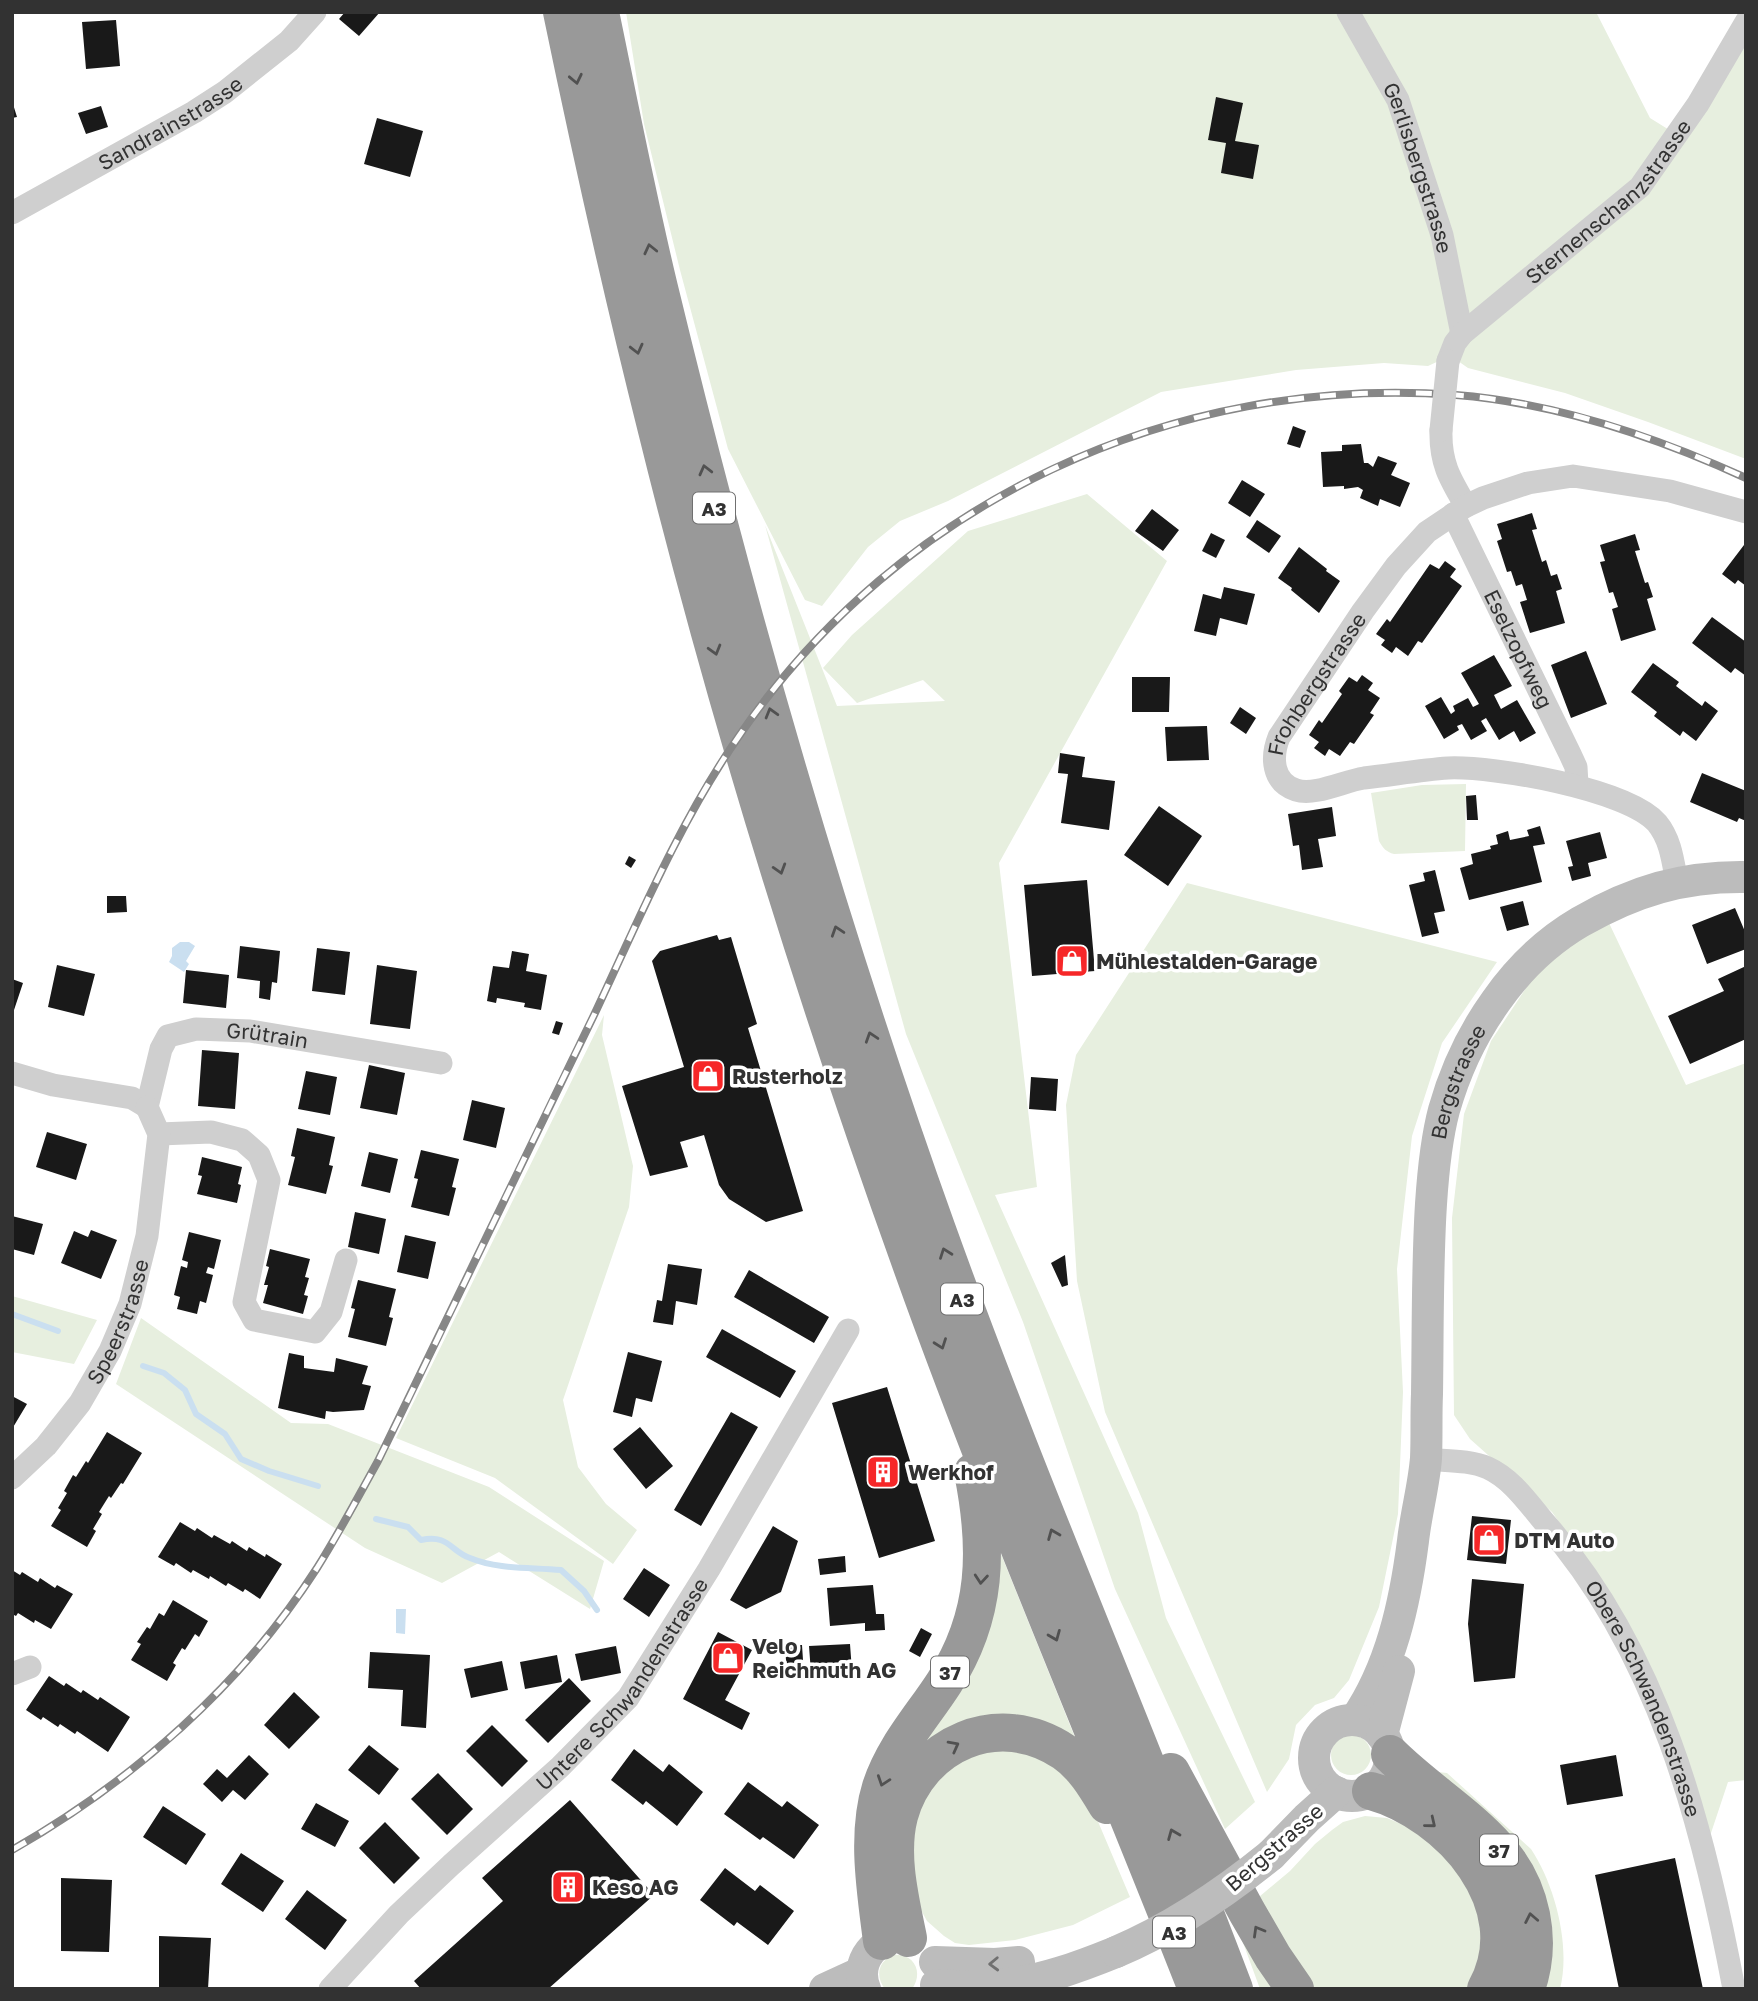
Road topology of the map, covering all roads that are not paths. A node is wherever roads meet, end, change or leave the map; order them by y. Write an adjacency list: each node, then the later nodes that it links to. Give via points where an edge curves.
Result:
1 (315, 12): 6 (street, Sandrainstrasse, via 289,41 225,92)
2 (562, 12): 20 (highway, A3, one-way to 20, via 622,288 716,653 826,1016)
3 (600, 12): 23 (highway, A3, one-way to 3, via 937,1229 817,870 693,425)
4 (1348, 12): 7 (street, Gerlisbergstrasse, via 1398,100 1442,235)
5 (1746, 22): 7 (street, Sternenschanzstrasse, via 1698,104 1640,187)
6 (12, 213)
7 (1462, 334): 8 (street, Sternenschanzstrasse, bridge, via 1448,361)
8 (1441, 430): 9 (street, Eselzopfweg, via 1441,450)
9 (1460, 510): 10 (street, Frohbergstrasse, via 1528,483 1573,476 1670,491); 11 (street, Eselzopfweg, via 1576,767); 11 (street, Frohbergstrasse, via 1427,532 1363,611 1279,737 1274,754 1278,776 1295,790 1306,792 1353,779 1450,768)
10 (1746, 512)
11 (1577, 785): 13 (street, Frohbergstrasse, via 1637,808 1656,822 1670,846)
12 (1746, 877): 13 (main road, Bergstrasse)
13 (1676, 883): 21 (main road, Bergstrasse, via 1604,908 1543,946 1483,1018 1462,1061 1444,1110 1433,1178)
14 (441, 1063): 16 (street, Grütrain, via 250,1031 196,1029 168,1036)
15 (12, 1073): 16 (street, via 132,1098)
16 (147, 1107): 17 (street)
17 (159, 1134): 18 (street, via 211,1132 242,1140 259,1155 269,1180 244,1303 254,1320 315,1332 331,1312); 22 (street, Speerstrasse, via 147,1236 130,1304 110,1351 80,1402 46,1446)
18 (346, 1259)
19 (848, 1329): 29 (street, Untere Schwandenstrasse, via 709,1569 628,1698 560,1767 399,1914)
20 (958, 1391): 27 (highway, A3, one-way to 27); 28 (highway, 37, one-way to 28, via 982,1525 980,1591 959,1657 897,1750 880,1790 875,1818 875,1878)
21 (1426, 1459): 24 (main road, Bergstrasse, via 1395,1629 1371,1697); 25 (main road, Bergstrasse, via 1436,1513 1433,1549 1421,1606 1393,1691); 36 (street, Obere Schwandenstrasse, via 1486,1467 1506,1478 1564,1544 1608,1606 1665,1727 1706,1863)
22 (12, 1478)
23 (1078, 1597): 32 (highway, A3, one-way to 23); 33 (highway, one-way to 23, via 1247,1912)
24 (1355, 1720): 25 (main road, via 1366,1723); 26 (main road, Bergstrasse, via 1334,1725 1315,1750 1315,1761)
25 (1386, 1744): 26 (main road, Bergstrasse, via 1390,1763 1384,1779); 35 (highway, 37, one-way to 25, via 1535,1947 1533,1925 1513,1869 1486,1837 1418,1781)
26 (1341, 1785): 28 (main road, Bergstrasse, bridge, via 1307,1818 1266,1846 1230,1888 1143,1941 1112,1943 1073,1969 999,1986); 34 (highway, one-way to 34, via 1403,1803 1464,1853 1485,1882 1500,1935 1497,1963)
27 (1152, 1875): 28 (highway, one-way to 27, via 897,1828 919,1773 959,1742 1000,1733 1055,1746 1094,1783); 31 (highway, A3)
28 (903, 1968): 30 (main road, Bergstrasse)
29 (330, 1989)
30 (825, 1989)
31 (1197, 1989)
32 (1234, 1989)
33 (1295, 1989)
34 (1486, 1989)
35 (1526, 1989)
36 (1734, 1989)

